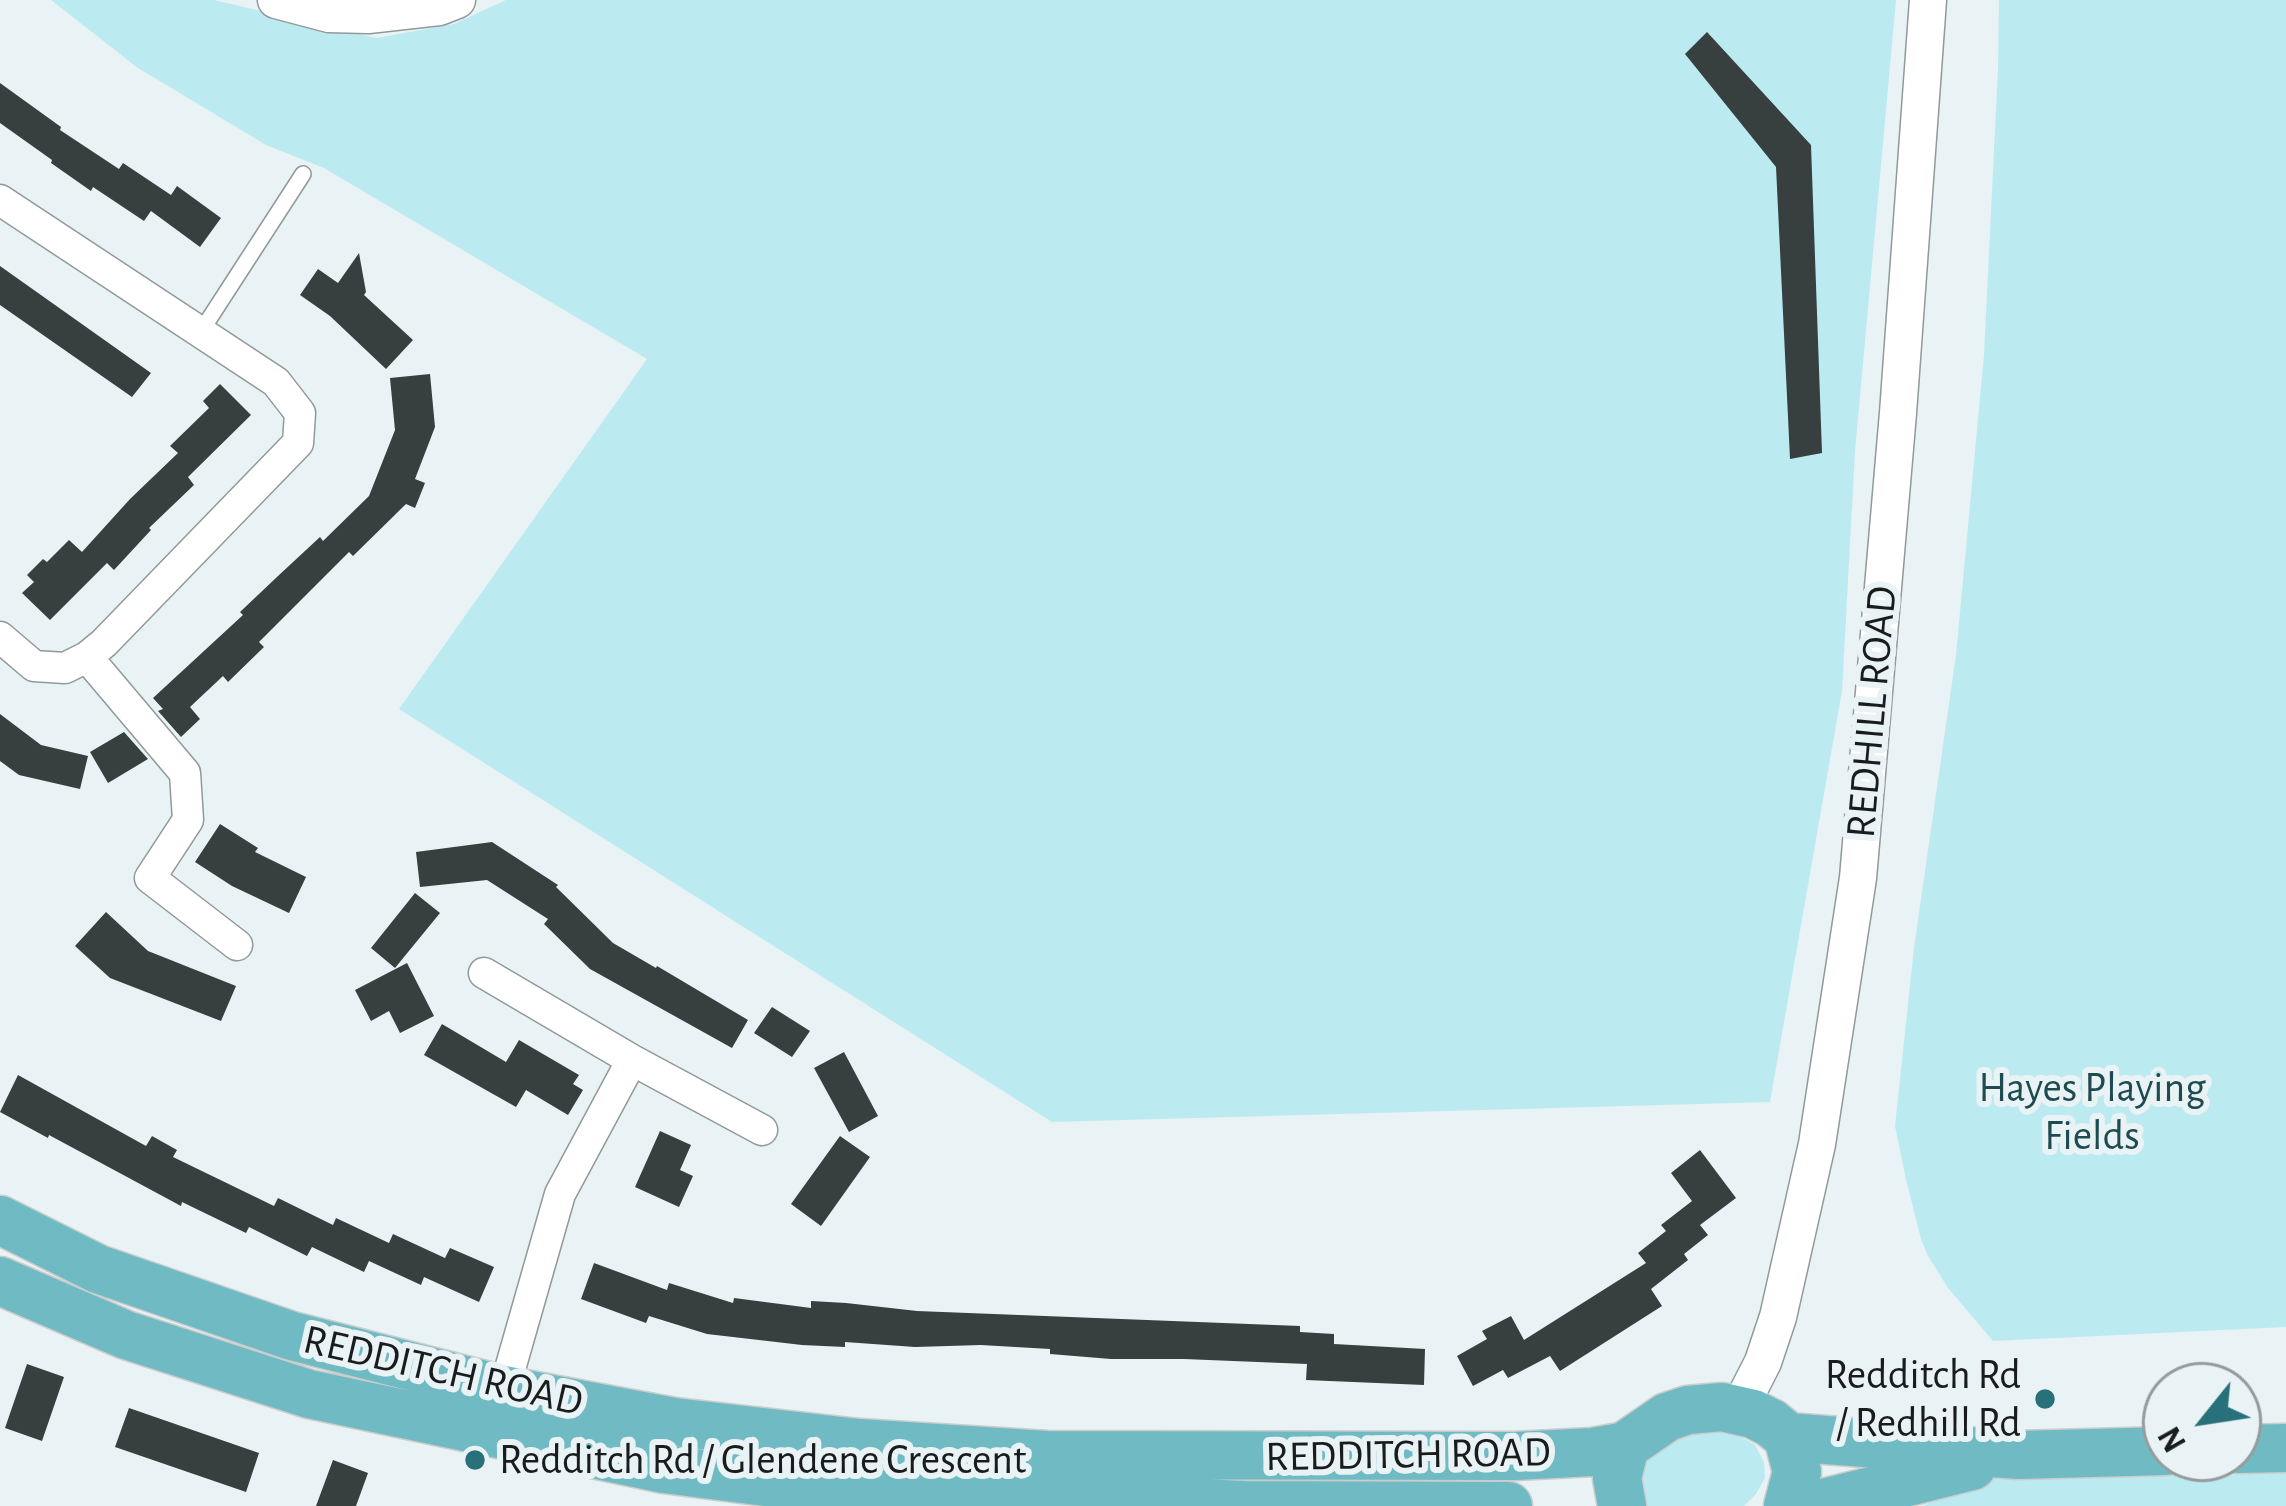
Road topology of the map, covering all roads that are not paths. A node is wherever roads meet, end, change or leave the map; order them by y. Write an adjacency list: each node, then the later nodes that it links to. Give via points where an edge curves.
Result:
1 (276, 0): 2 (street, via 368,15)
2 (458, 0)
3 (1928, 0): 16 (street, REDHILL ROAD, via 1858,878 1817,1144 1783,1295)
4 (303, 174): 6 (lane)
5 (0, 200): 6 (street)
6 (200, 333): 8 (street, via 276,382 300,413 298,443)
7 (0, 637): 8 (street, via 34,665 64,668)
8 (87, 657): 9 (street, via 185,773 188,820 150,878)
9 (237, 944)
10 (484, 973): 11 (street)
11 (632, 1060): 12 (street); 15 (street, via 560,1194)
12 (762, 1130)
13 (0, 1220): 15 (highway, REDDITCH ROAD, via 98,1269 292,1336)
14 (0, 1281): 21 (highway, REDDITCH ROAD, via 126,1334 308,1394)
15 (504, 1390): 18 (highway, REDDITCH ROAD, via 675,1422 1047,1455 1515,1456)
16 (1739, 1409): 17 (highway); 18 (highway, via 1688,1410)
17 (1788, 1437): 20 (highway); 24 (highway, via 1797,1472)
18 (1625, 1446): 23 (highway, via 1617,1478)
19 (2142, 1452): 20 (highway)
20 (2018, 1455): 25 (highway)
21 (770, 1495): 22 (highway, REDDITCH ROAD)
22 (1508, 1506)
23 (1622, 1506)
24 (1788, 1506)
25 (1811, 1506)

